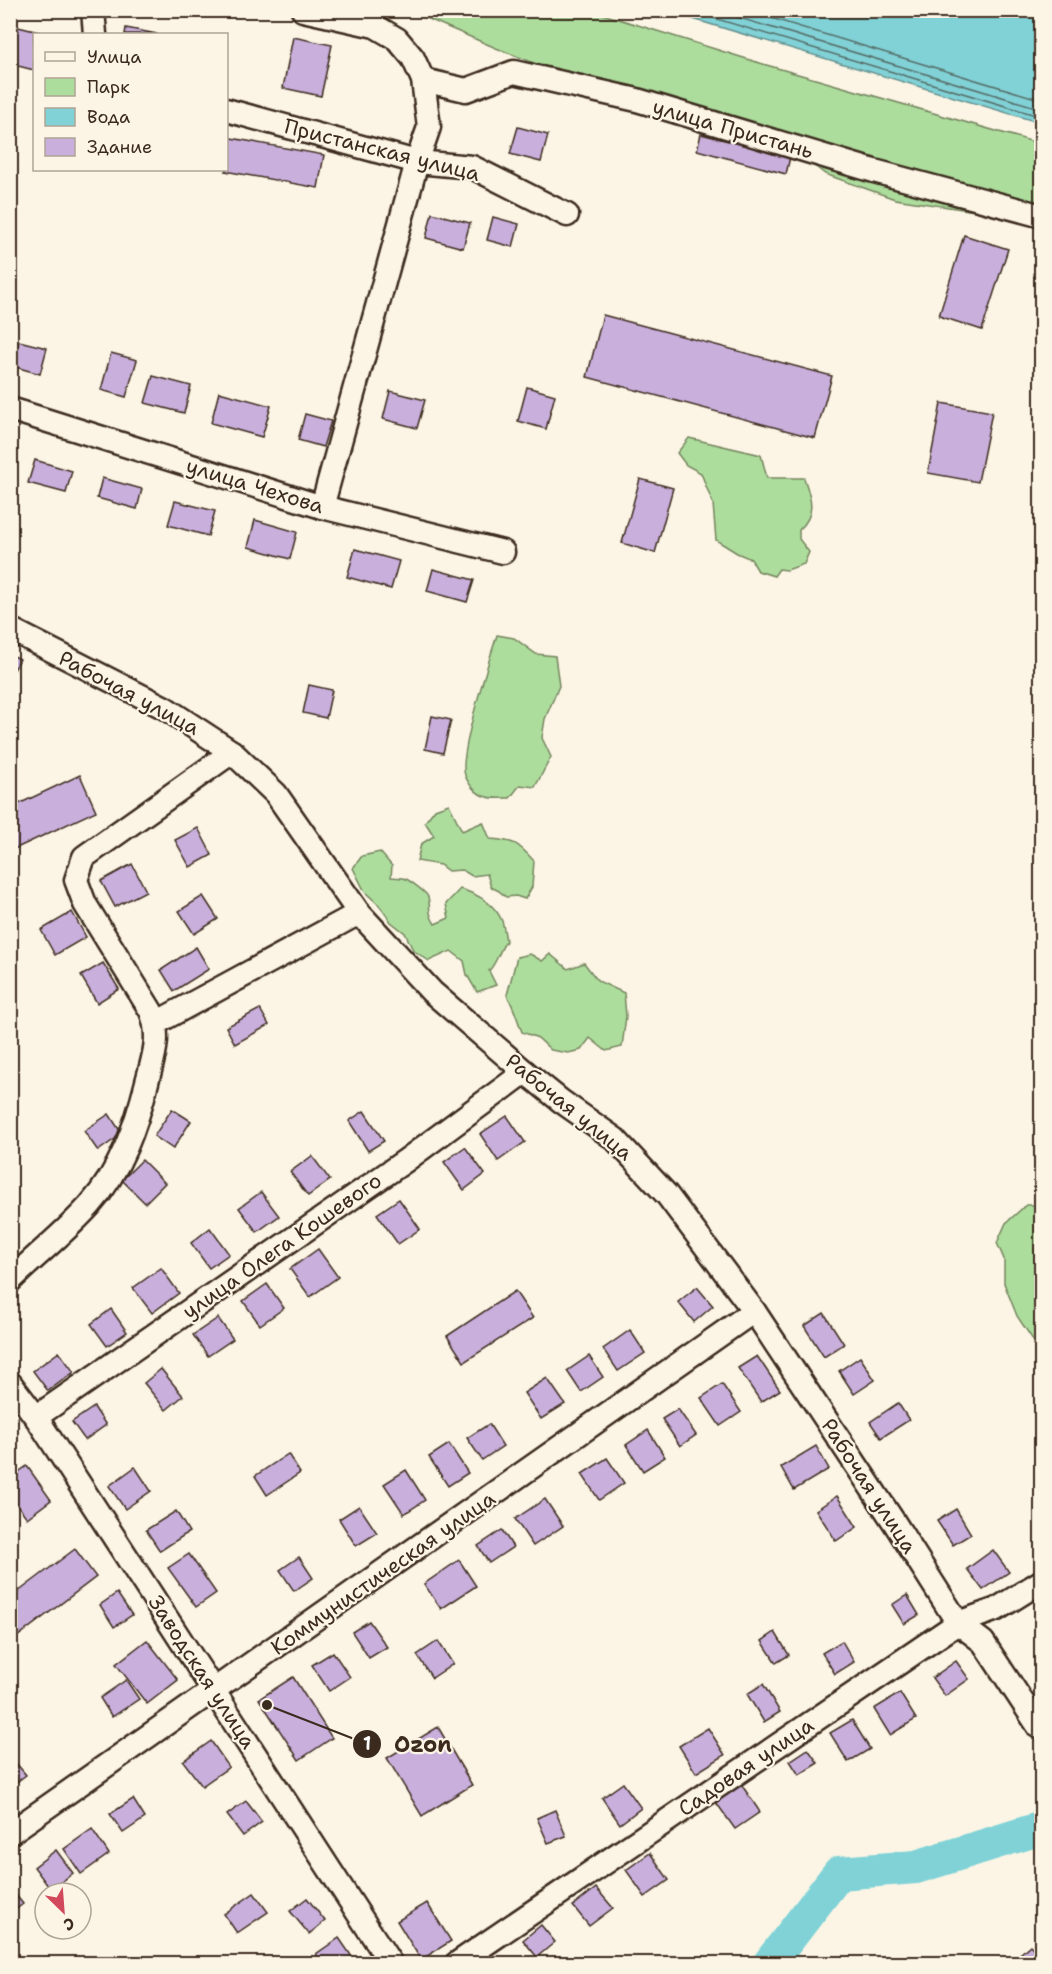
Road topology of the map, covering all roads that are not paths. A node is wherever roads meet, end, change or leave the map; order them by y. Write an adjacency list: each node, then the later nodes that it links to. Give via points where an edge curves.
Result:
1 (93, 10): 3 (street)
2 (303, 10): 4 (street, via 375,26 397,39 413,58)
3 (95, 33)
4 (423, 80): 6 (street, via 429,127); 8 (street, улица Пристань, via 466,90 514,72 638,100)
5 (228, 111): 6 (street, Пристанская улица)
6 (417, 162): 7 (street, Пристанская улица, via 472,167); 10 (street)
7 (567, 214)
8 (1041, 216)
9 (10, 409): 10 (street, улица Чехова)
10 (322, 507): 11 (street, улица Чехова)
11 (503, 552)
12 (10, 629): 13 (street, Рабочая улица, via 165,708)
13 (232, 753): 14 (street, Рабочая улица, via 276,794); 15 (street, via 84,857 76,880 85,904)
14 (359, 913): 15 (street); 16 (street, Рабочая улица, via 432,992)
15 (156, 1023): 17 (street, via 158,1040 142,1104 123,1155 90,1205)
16 (525, 1072): 18 (street, Рабочая улица, via 615,1140 667,1195); 20 (street, улица Олега Кошевого, via 405,1161)
17 (10, 1281)
18 (754, 1311): 22 (street, Рабочая улица); 23 (street, Коммунистическая улица)
19 (10, 1383): 20 (street, Заводская улица)
20 (36, 1417): 23 (street, Заводская улица)
21 (1041, 1581): 22 (street, Садовая улица, via 997,1609)
22 (958, 1623): 24 (street, Рабочая улица, via 983,1642); 27 (street, Садовая улица)
23 (214, 1691): 25 (street, Коммунистическая улица); 26 (street, Заводская улица)
24 (1039, 1727)
25 (10, 1833)
26 (391, 1964)
27 (456, 1964)

